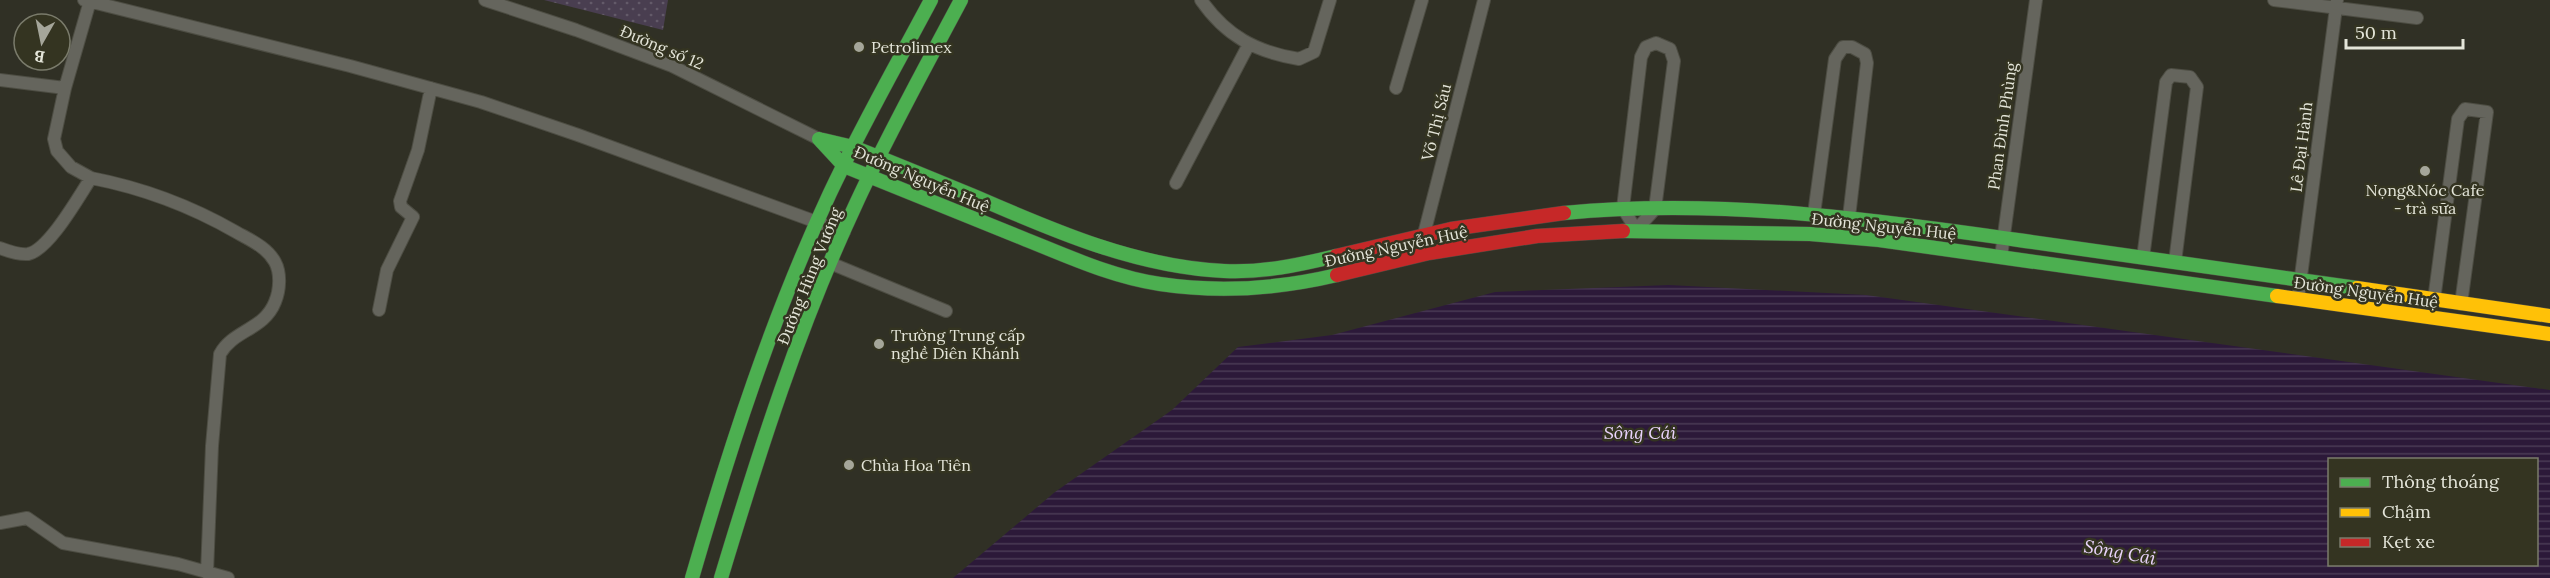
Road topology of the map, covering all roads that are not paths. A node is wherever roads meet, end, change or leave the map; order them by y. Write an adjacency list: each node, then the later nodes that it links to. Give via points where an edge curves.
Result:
1 (485, 0): 18 (street, Đường số 12, via 672,66)
2 (931, 0): 19 (main road, Đường Hùng Vương)
3 (962, 0): 20 (main road, Đường Hùng Vương)
4 (1201, 0): 13 (street, via 1225,28)
5 (1330, 0): 13 (street, via 1314,52 1299,58)
6 (1422, 0): 17 (street)
7 (1484, 0): 32 (street, Võ Thị Sáu)
8 (2036, 0): 33 (street, Phan Đình Phùng)
9 (2274, 0): 11 (street)
10 (87, 1): 15 (street); 16 (street)
11 (2336, 4): 12 (street); 40 (street, Lê Đại Hành)
12 (2417, 18)
13 (1248, 44): 24 (street)
14 (0, 80): 15 (street)
15 (65, 88): 23 (street, via 54,146 71,167)
16 (431, 88): 29 (street, via 578,135); 44 (street, via 418,150 400,198 401,207 413,217 387,270)
17 (1396, 88)
18 (819, 139): 19 (main road, Đường Nguyễn Huệ); 21 (main road, Đường Nguyễn Huệ)
19 (853, 147): 20 (main road, Đường Nguyễn Huệ); 21 (main road, Đường Hùng Vương)
20 (878, 157): 22 (main road, Đường Hùng Vương); 32 (main road, Đường Nguyễn Huệ, via 1065,234 1165,264 1222,271 1291,267)
21 (844, 165): 22 (main road, Đường Nguyễn Huệ); 29 (main road, Đường Hùng Vương)
22 (869, 176): 31 (main road, Đường Hùng Vương); 35 (main road, Đường Nguyễn Huệ, via 1110,273 1160,284 1221,289 1286,286)
23 (91, 178): 34 (street, via 39,248 27,254); 49 (street, via 141,189 204,214 257,244 270,254 278,268 278,294 271,310 252,329 229,342 220,354)
24 (1176, 183)
25 (1623, 208): 26 (main road, Đường Nguyễn Huệ); 26 (street, via 1641,57 1646,47 1656,43 1670,49 1674,61); 30 (street); 32 (main road, Đường Nguyễn Huệ, via 1537,216)
26 (1655, 209): 27 (main road, Đường Nguyễn Huệ); 30 (street)
27 (1814, 214): 28 (main road, Đường Nguyễn Huệ); 28 (street, via 1835,58 1843,47 1852,47 1865,54 1867,63)
28 (1849, 217): 33 (main road, Đường Nguyễn Huệ)
29 (817, 221): 31 (street); 51 (main road, Đường Hùng Vương, via 753,384)
30 (1636, 230): 35 (main road, Đường Nguyễn Huệ, via 1537,236); 36 (main road, Đường Nguyễn Huệ, via 1810,234)
31 (844, 232): 39 (main road, Đường Hùng Vương)
32 (1424, 234): 35 (street, Võ Thị Sáu)
33 (2003, 238): 36 (street, Phan Đình Phùng); 37 (main road, Đường Nguyễn Huệ)
34 (0, 248)
35 (1429, 253)
36 (2001, 257): 41 (main road, Đường Nguyễn Huệ)
37 (2143, 258): 38 (main road, Đường Nguyễn Huệ); 38 (street, via 2166,82 2171,75 2190,77 2197,87)
38 (2175, 262): 40 (main road, Đường Nguyễn Huệ)
39 (830, 263): 45 (street); 52 (main road, Đường Hùng Vương, via 752,473)
40 (2300, 281): 41 (street, Lê Đại Hành); 42 (main road, Đường Nguyễn Huệ)
41 (2298, 299): 47 (main road, Đường Nguyễn Huệ)
42 (2434, 300): 43 (main road, Đường Nguyễn Huệ); 43 (street, via 2458,119 2465,109 2487,112)
43 (2461, 304): 46 (main road, Đường Nguyễn Huệ)
44 (379, 309)
45 (946, 311)
46 (2550, 316)
47 (2550, 334)
48 (0, 523): 49 (street, via 27,518 63,543)
49 (207, 573): 50 (street)
50 (228, 578)
51 (692, 578)
52 (722, 578)

